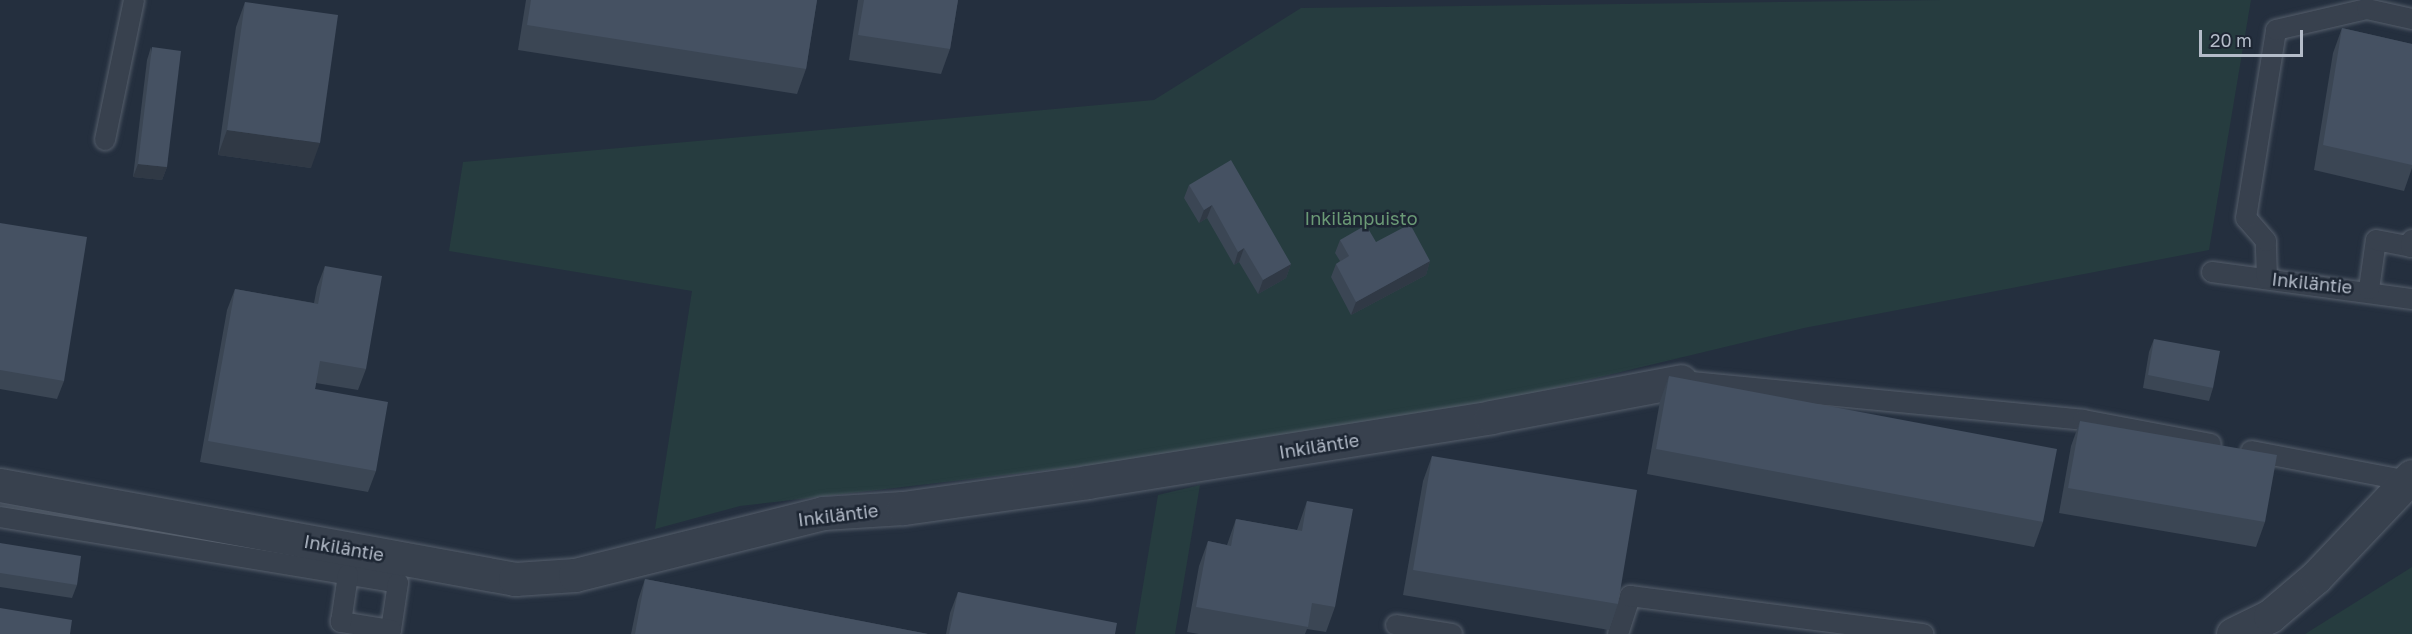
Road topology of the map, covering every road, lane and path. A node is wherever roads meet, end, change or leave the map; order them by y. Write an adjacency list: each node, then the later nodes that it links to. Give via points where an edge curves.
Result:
1 (134, 0): 3 (lane)
2 (2412, 19): 6 (lane, via 2367,9 2276,30 2246,218 2265,241)
3 (105, 140)
4 (2412, 240): 7 (lane, via 2411,247 2376,240)
5 (2212, 272): 6 (lane, Inkiläntie)
6 (2267, 278): 7 (lane, Inkiläntie)
7 (2369, 289): 8 (lane, Inkiläntie)
8 (2412, 299)
9 (1681, 381): 10 (lane, via 2083,420); 11 (street, Inkiläntie, via 1491,417 1099,480 903,508 823,513 563,576 515,579)
10 (2410, 478): 18 (street, via 2316,577 2270,616)
11 (0, 485)
12 (0, 517): 13 (lane)
13 (348, 575)
14 (1396, 625): 15 (lane)
15 (1452, 634)
16 (1618, 634): 17 (lane, via 1630,596)
17 (1924, 634)
18 (2233, 634)

